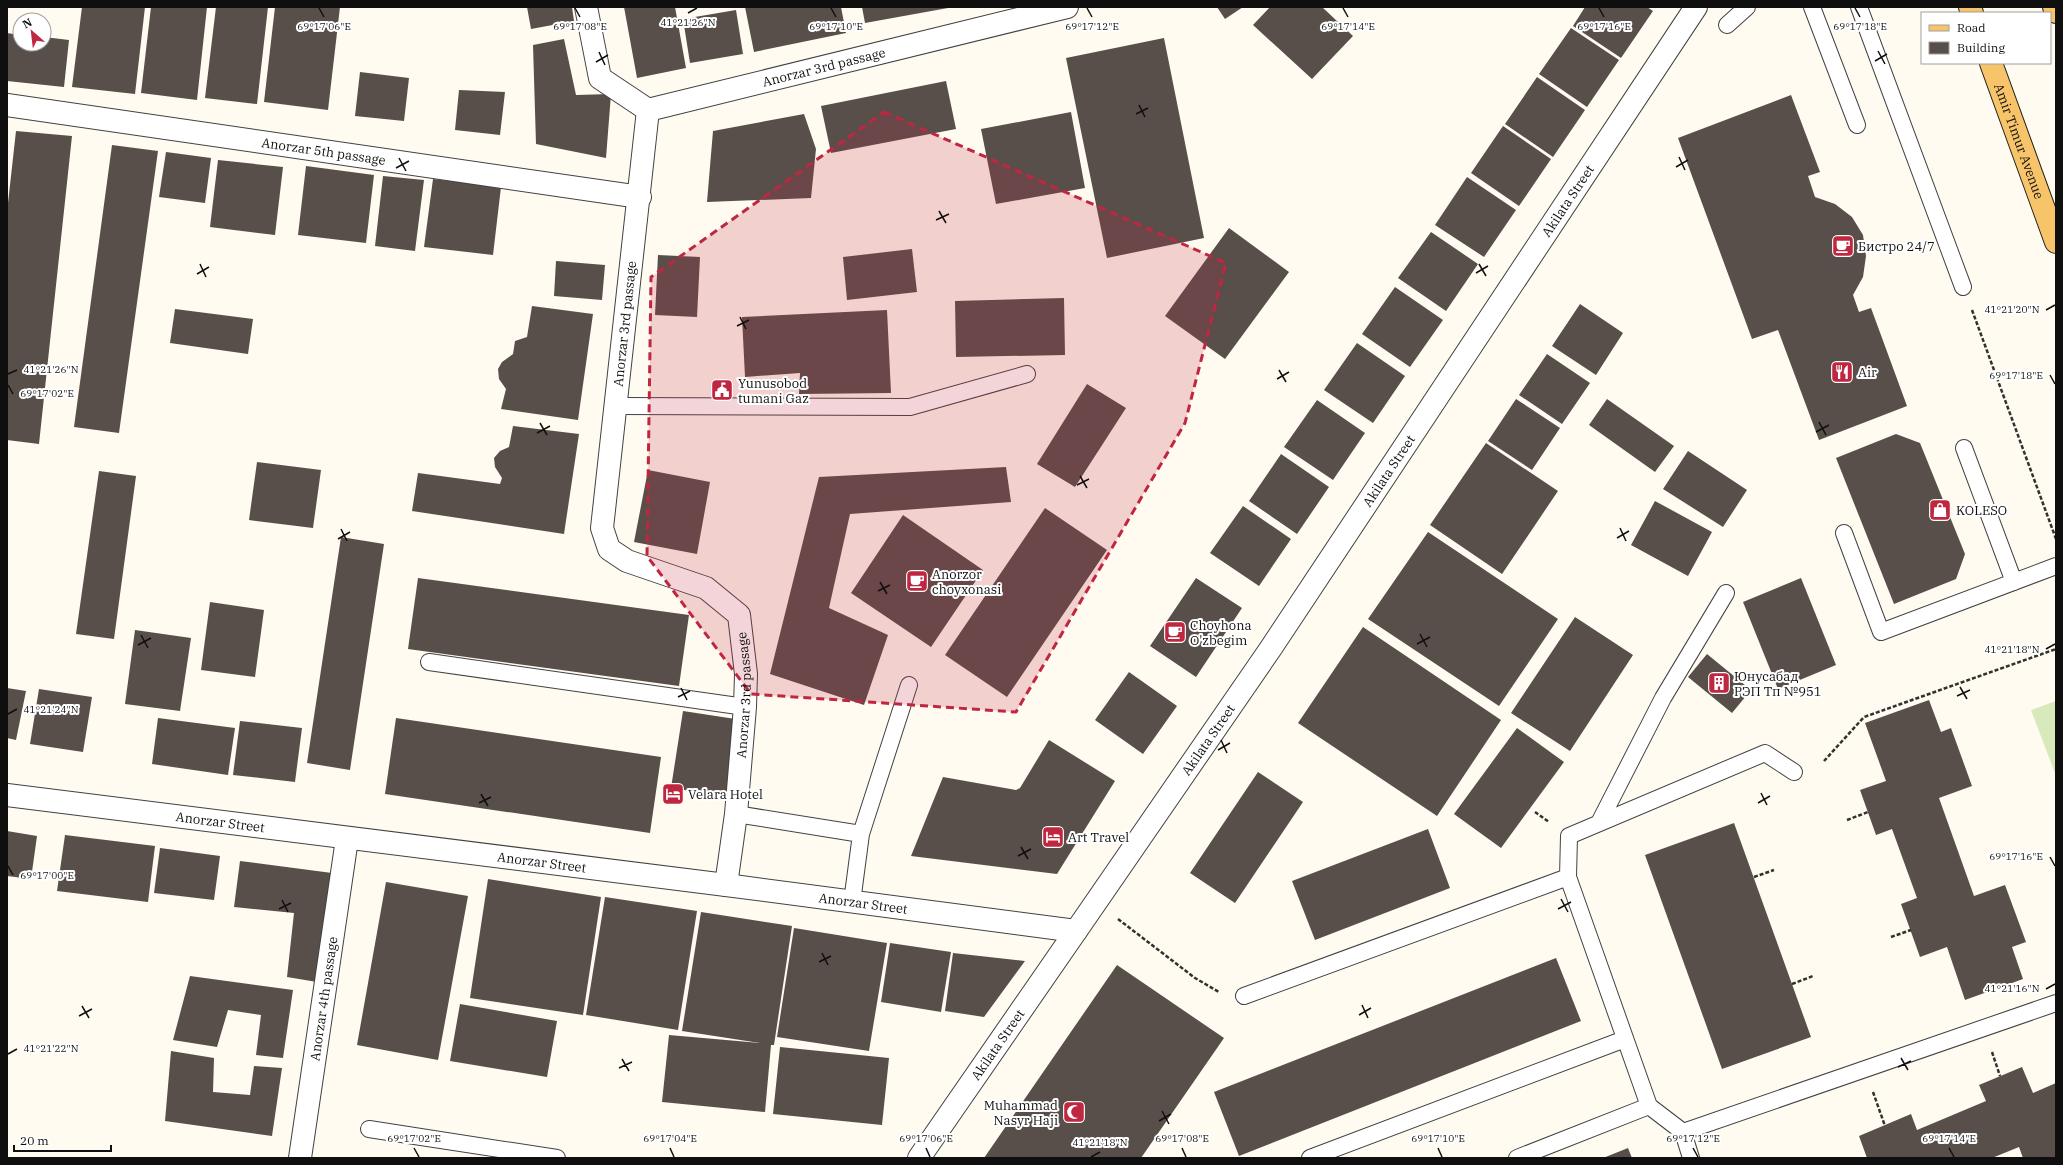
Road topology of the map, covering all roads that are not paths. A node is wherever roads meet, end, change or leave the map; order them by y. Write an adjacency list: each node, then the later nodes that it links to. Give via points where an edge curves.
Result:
1 (586, 7): 12 (street, via 600,78)
2 (1067, 7): 12 (street, Anorzar 3rd passage)
3 (1696, 7): 36 (street, Аkilata Street, via 1271,648)
4 (1747, 7): 9 (lane)
5 (1812, 7): 13 (lane)
6 (1860, 7): 16 (lane)
7 (2054, 7): 8 (main road)
8 (2056, 12)
9 (1727, 25)
10 (1991, 64): 15 (main road, Amir Timur Avenue)
11 (7, 105): 14 (street, Anorzar 5th passage)
12 (648, 110): 14 (street, Anorzar 3rd passage)
13 (1857, 125)
14 (640, 197): 18 (street, Anorzar 3rd passage)
15 (2056, 242)
16 (1963, 287)
17 (1027, 374): 18 (lane, via 910,407)
18 (617, 406): 26 (street, Anorzar 3rd passage, via 602,528 610,549 627,561 706,588 739,615 746,674)
19 (1964, 448): 22 (lane)
20 (1844, 533): 22 (lane, via 1881,632)
21 (2056, 566): 22 (lane)
22 (2014, 582)
23 (1726, 593): 30 (lane, via 1663,698)
24 (430, 662): 26 (lane)
25 (909, 685): 31 (lane)
26 (745, 707): 29 (street, Anorzar 3rd passage)
27 (1794, 772): 30 (lane, via 1764,753)
28 (7, 795): 32 (street, Anorzar Street)
29 (736, 814): 31 (lane); 34 (street, Anorzar 3rd passage)
30 (1599, 823): 33 (lane, via 1569,836)
31 (861, 834): 35 (lane)
32 (347, 839): 34 (street, Anorzar Street); 43 (street, Anorzar 4th passage)
33 (1568, 877): 37 (lane); 39 (lane)
34 (726, 885): 35 (street, Anorzar Street)
35 (852, 902): 36 (street, Anorzar Street)
36 (1076, 931): 45 (street, Akilata Street)
37 (1244, 996)
38 (2056, 1003): 42 (lane)
39 (1625, 1039): 40 (lane); 46 (lane)
40 (1649, 1106): 42 (lane); 47 (lane)
41 (369, 1129): 44 (lane)
42 (1683, 1132): 48 (lane)
43 (300, 1158)
44 (557, 1158)
45 (919, 1158)
46 (1310, 1158)
47 (1517, 1158)
48 (1691, 1158)

